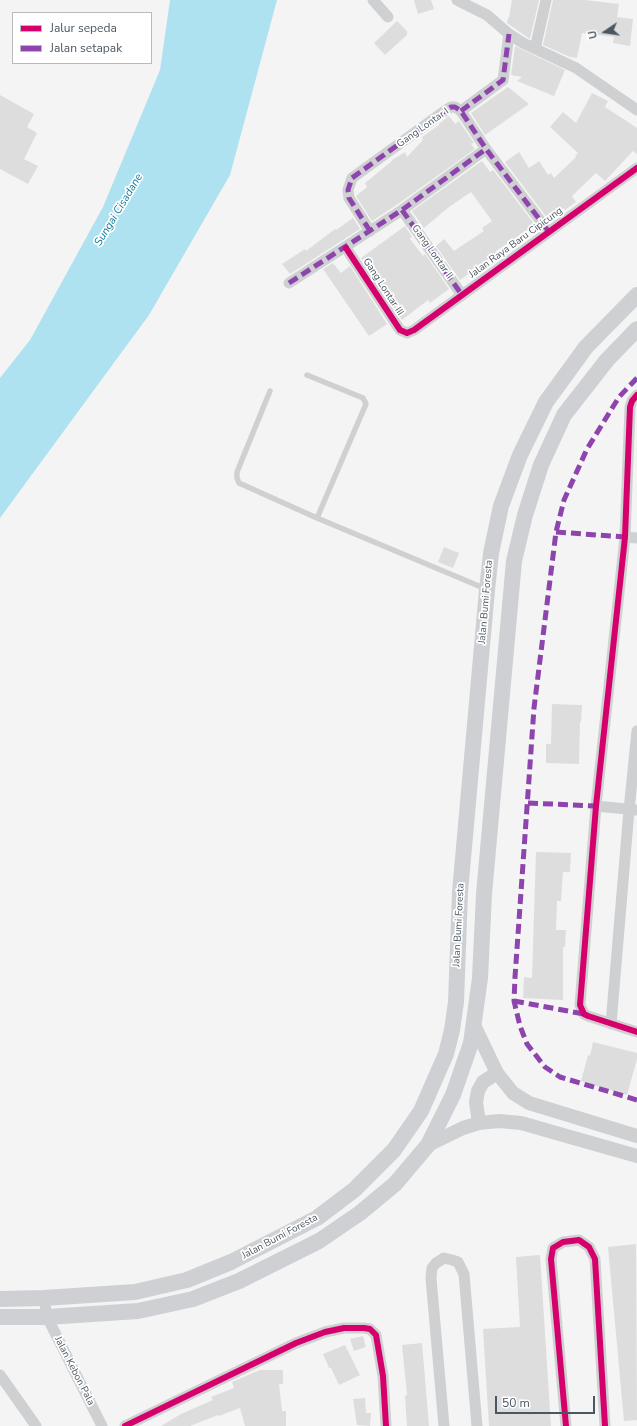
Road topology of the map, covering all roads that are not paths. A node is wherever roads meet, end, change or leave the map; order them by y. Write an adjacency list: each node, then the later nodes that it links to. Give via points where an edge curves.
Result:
1 (373, 0): 4 (street)
2 (457, 0): 5 (street, via 486,15)
3 (546, 0): 6 (street)
4 (385, 13)
5 (509, 34): 6 (street); 8 (street, via 503,80)
6 (535, 49): 7 (street, via 576,68)
7 (637, 110)
8 (461, 111): 9 (street, Gang Lontar I); 12 (street, Gang Lontar I, via 455,107 446,110 352,178 348,190 349,198)
9 (486, 149): 11 (street); 13 (street, Gang Lontar I)
10 (637, 168): 13 (street, Jalan Raya Baru Cipicung)
11 (402, 210): 12 (street); 16 (street, Gang Lontar II)
12 (370, 231): 14 (street)
13 (548, 232): 16 (street, Jalan Raya Baru Cipicung)
14 (346, 248): 15 (street); 19 (street, Gang Lontar III, via 400,330)
15 (289, 283)
16 (462, 295): 19 (street, Jalan Raya Baru Cipicung)
17 (637, 295): 26 (main road, Jalan Bumi Foresta, via 586,347 546,402 520,455 501,506 491,553)
18 (637, 329): 31 (main road, Jalan Bumi Foresta, via 607,360 564,415 541,465 525,515 514,561)
19 (407, 333)
20 (307, 375): 23 (lane, via 363,398 366,404)
21 (270, 391): 23 (lane, via 237,472 239,483)
22 (637, 395): 24 (street, via 630,407)
23 (317, 518): 26 (lane)
24 (625, 537): 25 (street); 28 (street)
25 (637, 538)
26 (487, 590): 30 (main road, Jalan Bumi Foresta)
27 (637, 731): 29 (street)
28 (596, 806): 29 (street); 33 (street, via 580,1005 584,1014)
29 (633, 810): 33 (street)
30 (460, 892): 31 (main road); 42 (main road, Jalan Bumi Foresta, via 456,1002 452,1030 446,1054 421,1111 394,1150 354,1190 317,1218)
31 (484, 894): 32 (main road, Jalan Bumi Foresta, via 480,978)
32 (473, 1023): 35 (street); 40 (main road, Jalan Bumi Foresta, via 471,1043 453,1095)
33 (612, 1024): 34 (street)
34 (637, 1032)
35 (497, 1073): 36 (street, via 483,1082 478,1091 476,1102); 37 (street, via 514,1093 529,1103)
36 (479, 1123): 39 (street, via 521,1123); 40 (street)
37 (602, 1125): 38 (street); 39 (street)
38 (637, 1136)
39 (596, 1144): 41 (street)
40 (428, 1145): 43 (main road, Jalan Bumi Foresta, via 395,1184 360,1213 319,1241)
41 (637, 1156)
42 (231, 1262): 43 (main road); 44 (main road, Jalan Bumi Foresta, via 187,1280 135,1292)
43 (239, 1281): 47 (main road, Jalan Bumi Foresta, via 193,1299 138,1311)
44 (44, 1298): 45 (main road, Jalan Bumi Foresta); 47 (street, Jalan Kebon Pala)
45 (0, 1299)
46 (0, 1317): 47 (main road, Jalan Bumi Foresta)
47 (47, 1317): 50 (street, Jalan Kebon Pala)
48 (0, 1375): 49 (street)
49 (36, 1426)
50 (102, 1426)
51 (125, 1426): 52 (street, via 296,1343 344,1328 370,1329 376,1335 383,1376)
52 (386, 1426)
53 (444, 1426): 54 (street, via 431,1278 432,1268 444,1258 458,1262 464,1274)
54 (477, 1426)
55 (566, 1426): 56 (street, via 551,1259 553,1248 563,1242 579,1240 589,1247 595,1259)
56 (605, 1426)

